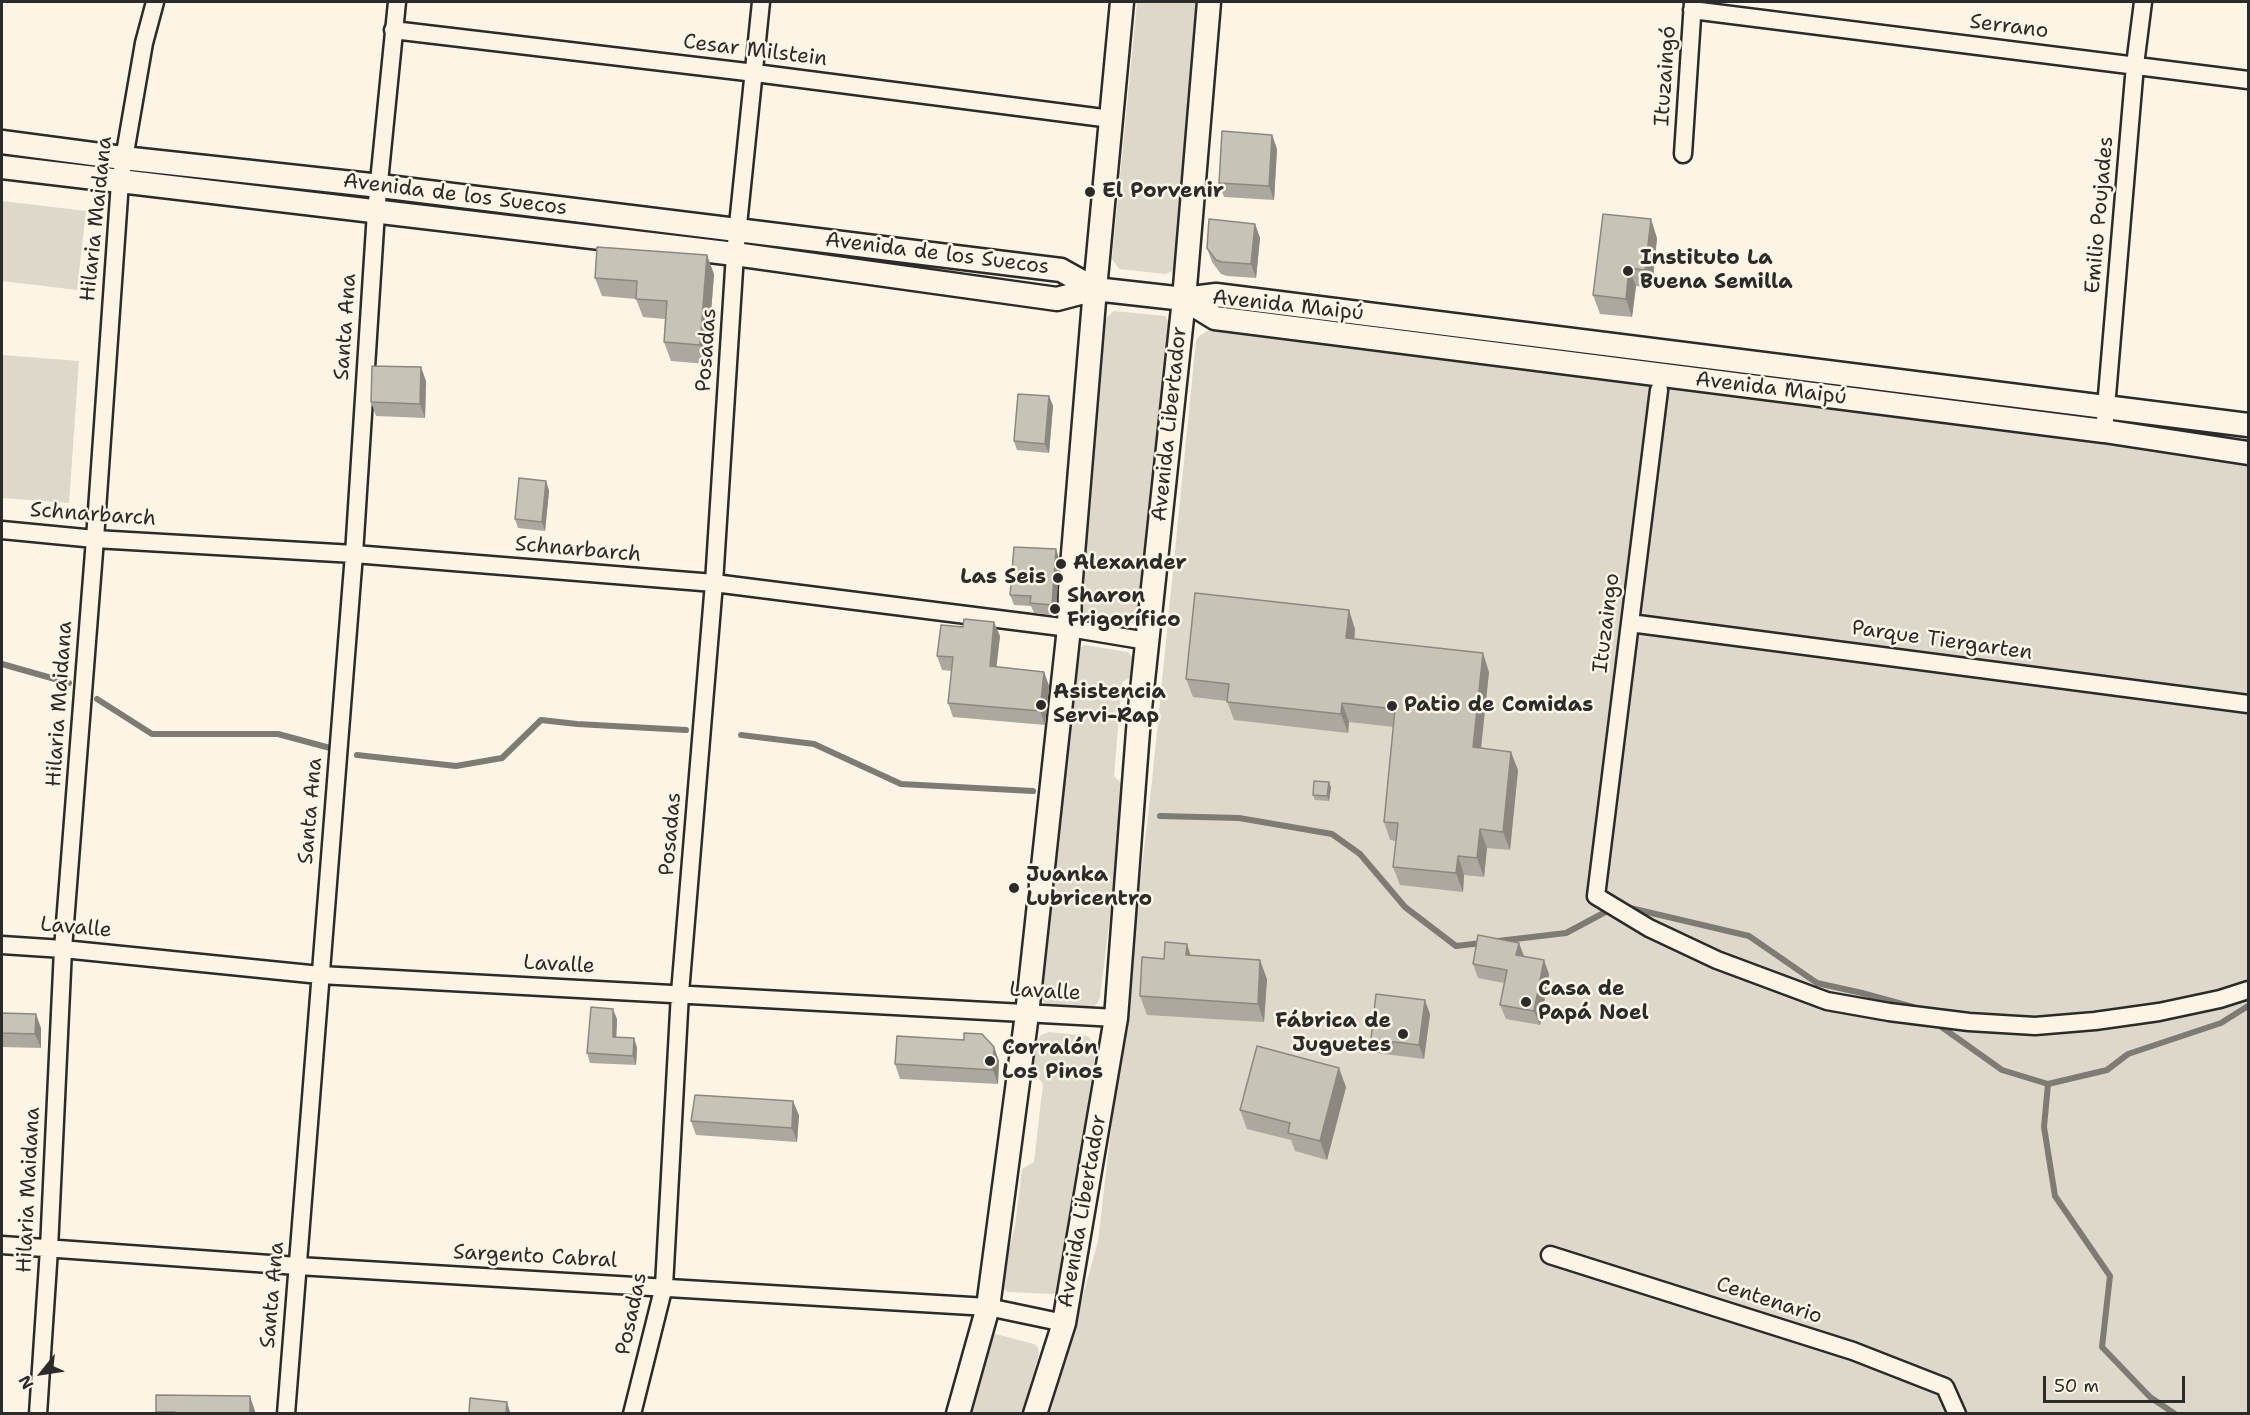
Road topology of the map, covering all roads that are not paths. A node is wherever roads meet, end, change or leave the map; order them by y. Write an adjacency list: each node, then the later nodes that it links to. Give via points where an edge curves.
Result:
1 (155, 2): 15 (street, Hilaria Maidana)
2 (397, 2): 8 (street, Santa Ana)
3 (761, 2): 10 (street, Posadas)
4 (1122, 2): 12 (main road)
5 (1209, 2): 23 (main road, Avenida Libertador)
6 (2143, 2): 9 (street, Emilio Poujades)
7 (1693, 6): 9 (street, Serrano); 14 (street, Ituzaingó)
8 (393, 30): 10 (street, Cesar Milstein); 18 (street, Santa Ana)
9 (2135, 65): 11 (street, Serrano); 25 (street, Emilio Poujades)
10 (755, 73): 12 (street, Cesar Milstein); 20 (street, Posadas)
11 (2248, 80)
12 (1111, 119): 22 (main road)
13 (2, 142): 15 (main road, Avenida de los Suecos)
14 (1683, 154)
15 (123, 158): 17 (street, Hilaria Maidana); 18 (main road, Avenida de los Suecos)
16 (2, 167): 17 (main road, Avenida de los Suecos)
17 (120, 182): 19 (main road, Avenida de los Suecos); 30 (street, Hilaria Maidana)
18 (380, 186): 19 (street, Santa Ana); 20 (main road, Avenida de los Suecos)
19 (376, 212): 21 (main road, Avenida de los Suecos); 31 (street, Santa Ana)
20 (737, 230): 21 (street, Posadas); 22 (main road, Avenida de los Suecos, via 1061,270)
21 (735, 254): 22 (main road, Avenida de los Suecos, via 1057,299); 32 (street, Posadas)
22 (1095, 289): 23 (main road); 34 (main road)
23 (1184, 299): 25 (main road, Avenida Maipú, via 1216,295); 27 (main road, Avenida Maipú, via 1215,318); 35 (main road, Avenida Libertador)
24 (1659, 390): 33 (street, Ituzaingo)
25 (2107, 407): 26 (main road, Avenida Maipú); 27 (street, Emilio Poujades)
26 (2248, 425)
27 (2104, 431): 28 (main road, Avenida Maipú)
28 (2248, 453)
29 (2, 531): 30 (street, Schnarbarch)
30 (95, 539): 31 (street, Schnarbarch); 38 (street, Hilaria Maidana)
31 (354, 554): 32 (street, Schnarbarch); 39 (street, Santa Ana)
32 (714, 584): 34 (street, Schnarbarch); 41 (street, Posadas)
33 (1630, 623): 36 (street, Parque Tiergarten); 40 (street, Ituzaingo, via 1596,896 1649,928 1717,960 1827,1001 1969,1022 2035,1026 2095,1021 2159,1012)
34 (1069, 628): 35 (street, Schnarbarch); 42 (main road)
35 (1147, 641): 43 (main road, Avenida Libertador)
36 (2248, 704)
37 (2, 945): 38 (street, Lavalle)
38 (63, 949): 39 (street, Lavalle); 45 (street, Hilaria Maidana)
39 (320, 975): 41 (street, Lavalle); 47 (street, Santa Ana)
40 (2248, 990)
41 (680, 993): 42 (street, Lavalle); 48 (street, Posadas)
42 (1027, 1014): 43 (street, Lavalle); 49 (main road)
43 (1116, 1018): 50 (main road, Avenida Libertador)
44 (2, 1245): 45 (street, Sargento Cabral)
45 (49, 1249): 47 (street, Sargento Cabral); 51 (street, Hilaria Maidana)
46 (1550, 1255): 56 (street, Centenario, via 1852,1351 1944,1387)
47 (298, 1266): 48 (street, Sargento Cabral); 52 (street, Santa Ana)
48 (664, 1286): 49 (street, Sargento Cabral); 53 (street, Posadas)
49 (987, 1307): 50 (street, Sargento Cabral); 54 (main road)
50 (1064, 1323): 55 (main road, Avenida Libertador)
51 (38, 1413)
52 (286, 1413)
53 (632, 1413)
54 (958, 1413)
55 (1035, 1413)
56 (1957, 1413)

